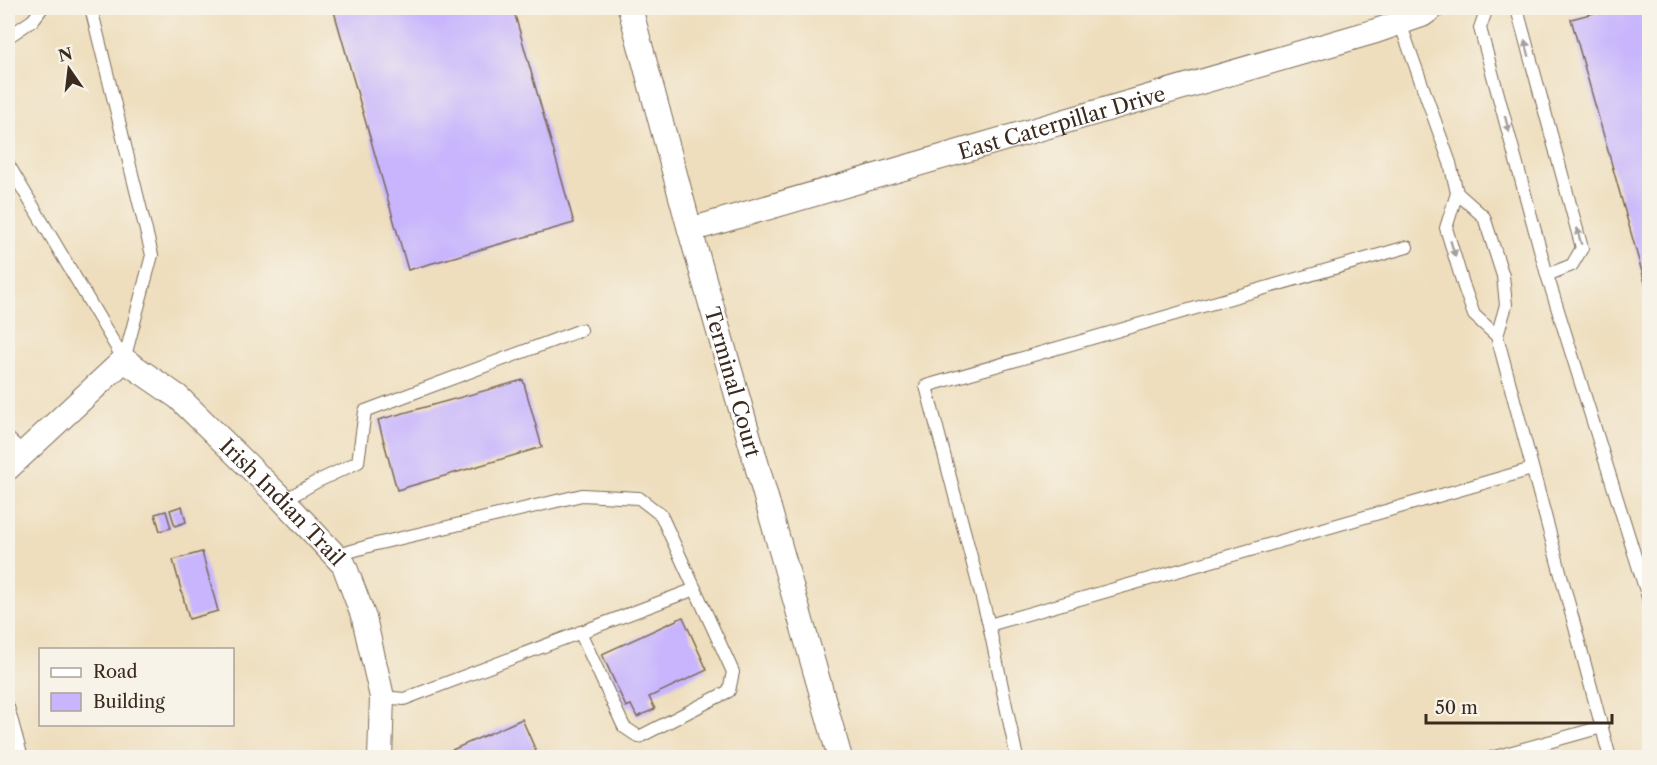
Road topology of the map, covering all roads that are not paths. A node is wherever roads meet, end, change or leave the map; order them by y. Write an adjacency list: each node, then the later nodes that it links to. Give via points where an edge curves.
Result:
1 (42, 8): 8 (lane, via 33,20)
2 (91, 8): 16 (lane, via 152,255)
3 (630, 8): 11 (street, Terminal Court)
4 (1432, 8): 7 (street, East Caterpillar Drive)
5 (1487, 8): 13 (lane, one-way to 13, via 1480,28)
6 (1515, 8): 13 (lane, one-way to 6, via 1572,265 1582,248)
7 (1400, 23): 10 (lane, via 1450,163); 11 (street, East Caterpillar Drive)
8 (8, 38)
9 (8, 164): 16 (lane)
10 (1457, 194): 15 (lane, one-way to 15, via 1446,228 1473,315); 15 (lane, via 1484,217 1503,276 1506,305)
11 (690, 230): 30 (street, Terminal Court)
12 (1407, 247): 23 (lane, via 926,386)
13 (1547, 275): 22 (lane)
14 (581, 330): 19 (lane, via 365,411 358,462)
15 (1497, 336): 18 (lane)
16 (124, 360): 17 (street); 19 (street, Irish Indian Trail, via 178,397)
17 (13, 454)
18 (1532, 469): 23 (lane); 27 (lane)
19 (283, 501): 20 (street, Irish Indian Trail)
20 (335, 556): 21 (lane, via 582,495 639,498 661,515); 25 (street, Irish Indian Trail, via 344,565 364,618)
21 (695, 588): 24 (lane); 24 (lane, via 733,672 729,691 639,737 624,728)
22 (1650, 604)
23 (989, 625): 31 (lane)
24 (580, 632): 25 (lane, via 404,699)
25 (382, 697): 29 (street, Irish Indian Trail)
26 (8, 707): 28 (lane)
27 (1602, 727): 32 (lane); 33 (lane)
28 (22, 758)
29 (380, 758)
30 (840, 758)
31 (1017, 758)
32 (1491, 758)
33 (1610, 758)

